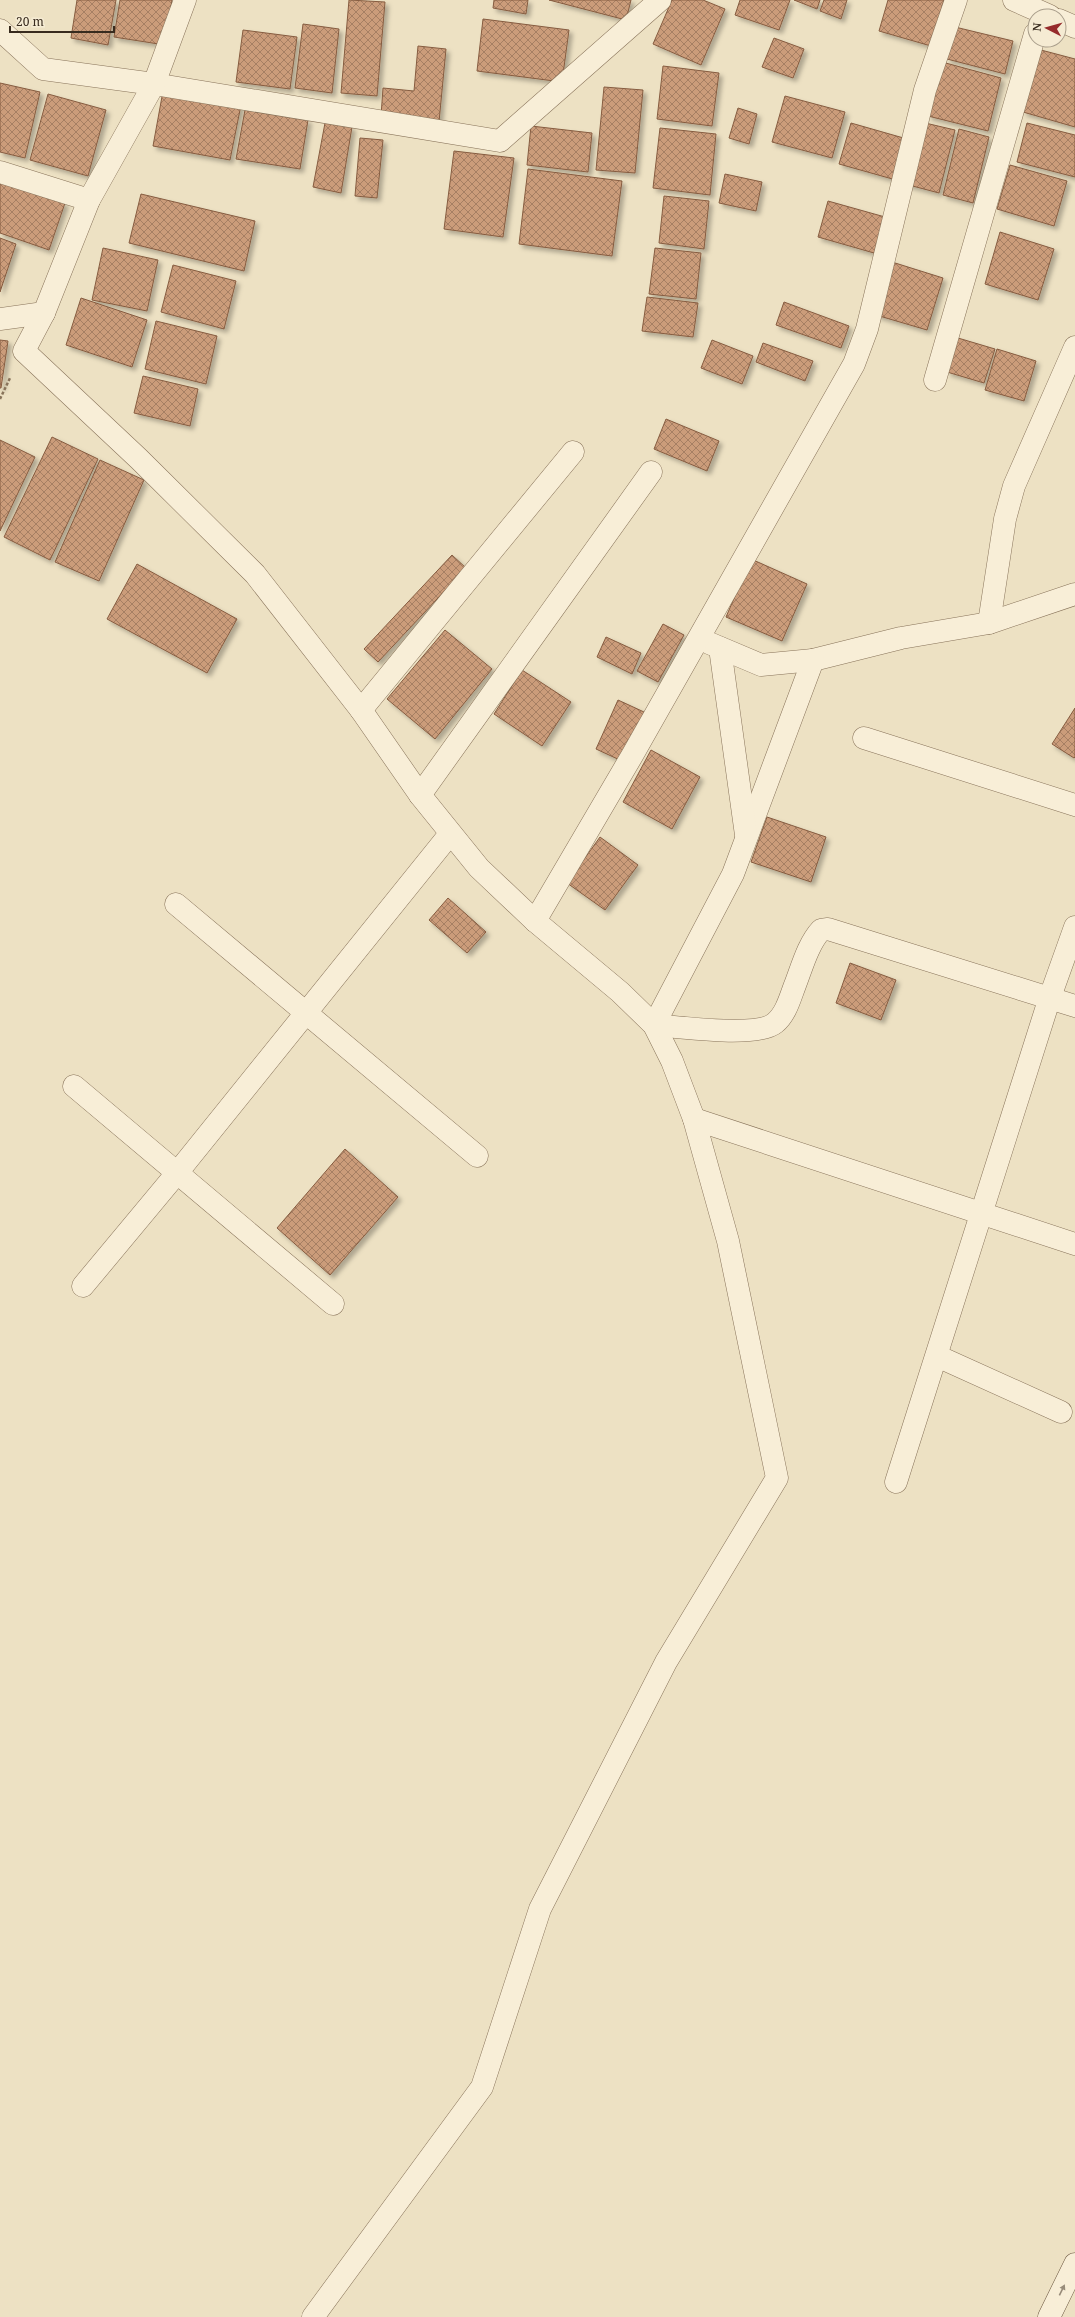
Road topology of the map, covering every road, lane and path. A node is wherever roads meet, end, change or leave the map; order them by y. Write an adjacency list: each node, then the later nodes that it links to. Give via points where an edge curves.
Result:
1 (185, 0): 8 (street)
2 (660, 0): 8 (street, via 500,141)
3 (956, 0): 19 (street, via 925,90 866,329 854,364)
4 (1014, 0): 5 (street)
5 (1034, 8)
6 (0, 30): 8 (street, via 43,69)
7 (1031, 48): 14 (street)
8 (154, 84): 10 (street)
9 (0, 172): 10 (street)
10 (89, 200): 11 (street)
11 (44, 313): 12 (street); 22 (street, via 24,351 139,459 255,574)
12 (0, 319)
13 (1075, 347): 18 (street, via 1014,486)
14 (935, 380)
15 (574, 452): 22 (street)
16 (651, 472): 24 (street)
17 (1075, 594): 18 (street)
18 (989, 623): 21 (street, via 901,638)
19 (698, 639): 20 (street); 29 (street)
20 (720, 648): 21 (street, via 761,665); 27 (street)
21 (813, 660): 27 (street)
22 (361, 710): 24 (street)
23 (864, 738): 25 (street)
24 (420, 795): 26 (street)
25 (1075, 805)
26 (450, 834): 29 (street, via 479,868); 33 (street)
27 (746, 838): 34 (street, via 733,874)
28 (176, 904): 33 (street)
29 (535, 921): 34 (street, via 620,992)
30 (1075, 927): 31 (street)
31 (1050, 997): 32 (street); 34 (street, via 828,929 821,930 809,949 786,1008 775,1023 744,1031); 39 (street)
32 (1075, 1006)
33 (307, 1012): 37 (street); 38 (street)
34 (654, 1025): 36 (street, via 672,1061)
35 (74, 1086): 38 (street)
36 (694, 1118): 39 (street); 47 (street, via 728,1241 776,1478 666,1662 540,1909 482,2087)
37 (477, 1156)
38 (177, 1173): 41 (street); 42 (street)
39 (983, 1212): 40 (street); 43 (street)
40 (1075, 1244)
41 (83, 1286)
42 (333, 1304)
43 (937, 1356): 44 (street); 45 (street)
44 (1061, 1412)
45 (896, 1482)
46 (1075, 2264): 48 (street, one-way to 46)
47 (313, 2317)
48 (1049, 2317)

